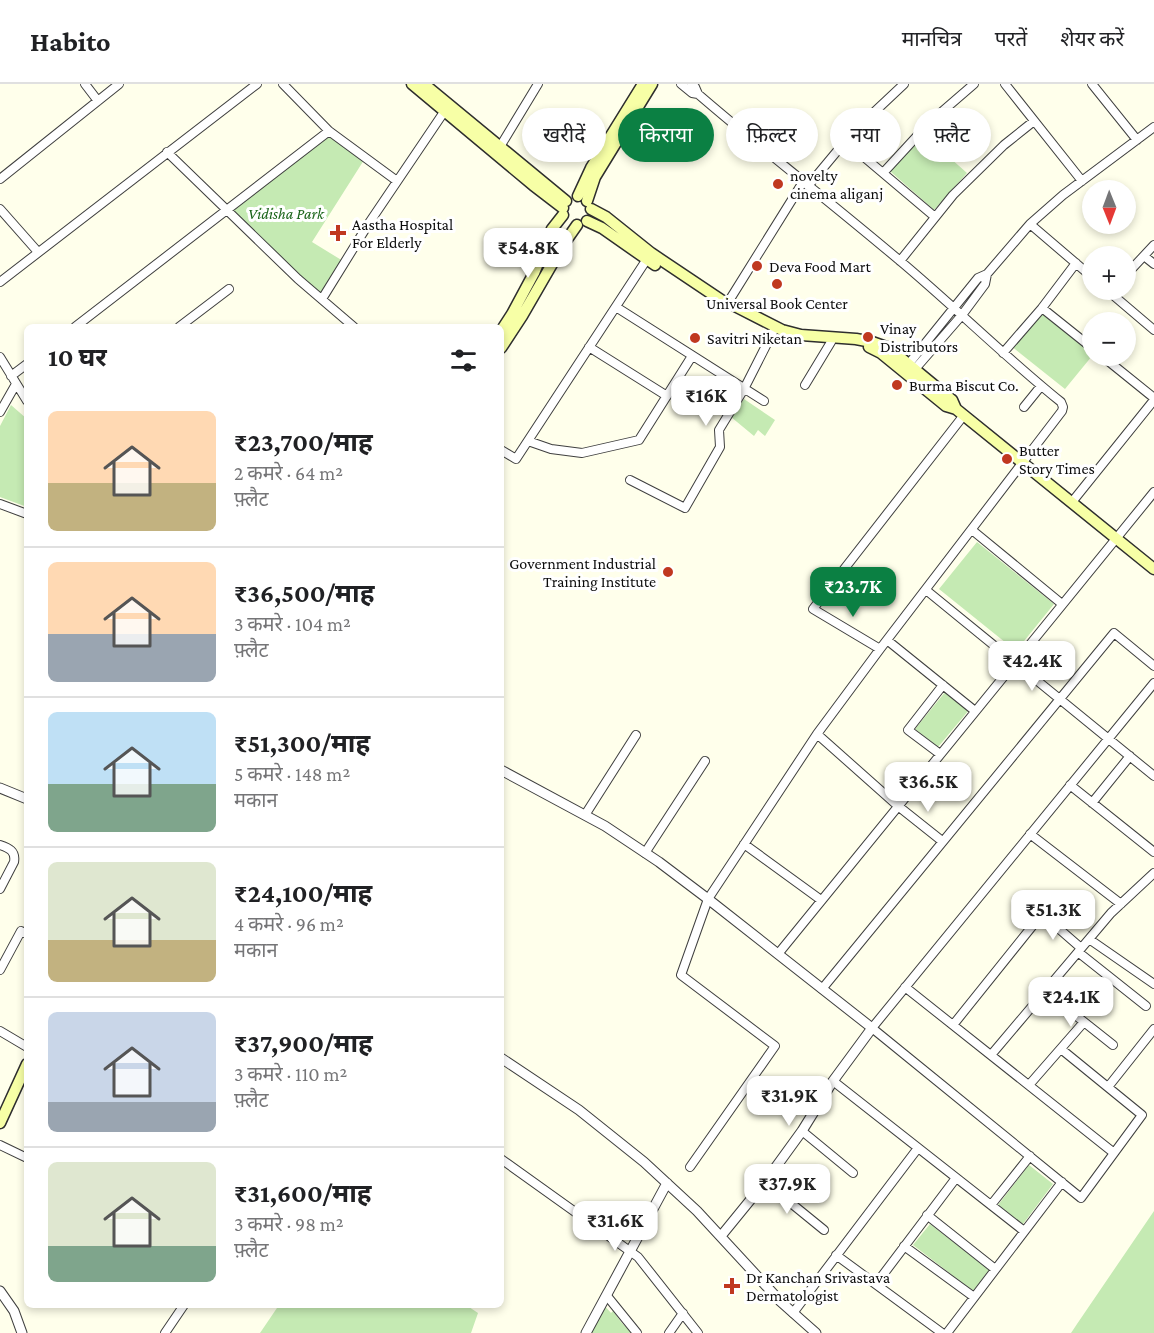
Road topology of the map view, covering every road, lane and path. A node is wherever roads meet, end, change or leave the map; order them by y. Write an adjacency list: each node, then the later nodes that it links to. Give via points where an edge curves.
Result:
1 (85, 84): 18 (street)
2 (119, 84): 18 (street)
3 (257, 84): 16 (street)
4 (283, 84): 23 (street)
5 (412, 84): 19 (main road)
6 (424, 84): 19 (main road)
7 (538, 84): 25 (street)
8 (643, 84): 35 (main road, via 591,168)
9 (652, 84): 35 (main road, via 595,177)
10 (681, 84): 17 (street)
11 (692, 84): 17 (street)
12 (904, 84): 20 (street)
13 (974, 84): 29 (street, via 930,122)
14 (1005, 84): 21 (street)
15 (1092, 84): 24 (street)
16 (245, 88): 26 (street)
17 (698, 94): 34 (street)
18 (98, 101): 30 (street)
19 (447, 108): 25 (main road); 32 (street)
20 (878, 108)
21 (1034, 121): 33 (street); 39 (street, via 961,187)
22 (1154, 127): 24 (street)
23 (329, 131): 32 (street); 38 (street)
24 (1137, 140): 31 (street)
25 (498, 151): 36 (main road)
26 (167, 152): 38 (street); 43 (street)
27 (830, 158): 34 (street)
28 (870, 162): 29 (street)
29 (883, 173): 39 (street)
30 (0, 179)
31 (1083, 180)
32 (397, 181): 54 (street)
33 (1082, 181): 41 (street)
34 (806, 184): 46 (street); 56 (street)
35 (585, 202): 36 (main road, via 572,197); 40 (main road, via 589,217); 56 (main road, via 651,254)
36 (564, 208): 40 (main road, via 566,220 571,224); 64 (main road)
37 (0, 209): 43 (street)
38 (226, 210): 54 (street); 61 (street)
39 (935, 217): 46 (street)
40 (582, 223): 45 (main road, via 602,228); 69 (main road, via 562,244)
41 (1030, 224): 47 (street); 51 (street)
42 (1154, 245): 44 (street)
43 (38, 252): 52 (street)
44 (1144, 256): 48 (street); 49 (street)
45 (647, 260): 57 (street); 66 (main road)
46 (900, 261): 59 (street)
47 (1076, 262): 50 (street); 58 (street)
48 (1136, 264)
49 (1154, 264)
50 (1082, 268)
51 (987, 274): 59 (street, via 978,278); 60 (street, via 985,284)
52 (0, 282)
53 (229, 290): 62 (street)
54 (322, 299): 63 (street)
55 (1121, 300): 65 (street)
56 (727, 303): 66 (main road)
57 (616, 307): 70 (street); 72 (street)
58 (1042, 308): 67 (street); 71 (street)
59 (955, 309): 60 (street); 76 (street)
60 (962, 315): 71 (street); 76 (street)
61 (80, 324)
62 (183, 324)
63 (351, 324)
64 (504, 326)
65 (1154, 330)
66 (774, 331): 68 (main road, via 799,340); 76 (main road, via 872,342 889,348); 81 (street)
67 (1082, 340)
68 (831, 342): 76 (main road, via 865,345); 79 (street)
69 (504, 343)
70 (590, 347): 83 (street); 89 (street)
71 (1003, 353): 80 (street)
72 (692, 356): 81 (street); 83 (street)
73 (0, 357): 77 (street)
74 (24, 366): 77 (street)
75 (1114, 366): 84 (street)
76 (909, 369): 88 (main road, via 946,406)
77 (11, 376): 78 (street)
78 (16, 384): 82 (street); 87 (street)
79 (805, 385)
80 (1041, 386): 86 (street); 91 (street, via 1063,407)
81 (744, 389): 85 (street); 92 (street, via 719,430 720,447 685,508)
82 (24, 396)
83 (667, 396): 89 (street, via 639,440 582,453)
84 (1154, 399): 94 (street)
85 (764, 401)
86 (1024, 407)
87 (0, 412)
88 (960, 412): 91 (main road); 103 (street, via 813,609)
89 (528, 441): 90 (street, via 516,459)
90 (504, 452)
91 (1023, 463): 94 (main road); 97 (street)
92 (630, 480)
93 (1153, 494): 98 (street)
94 (1072, 502): 98 (main road)
95 (0, 504): 96 (street)
96 (24, 513)
97 (972, 530): 100 (street); 101 (street)
98 (1116, 538): 99 (main road); 101 (street)
99 (1154, 569)
100 (926, 590): 102 (street); 104 (street)
101 (1062, 604): 104 (street)
102 (887, 640): 103 (street); 107 (street)
103 (880, 650): 111 (street)
104 (1015, 662): 108 (street); 109 (street)
105 (1154, 666): 108 (street, via 1114,633)
106 (1154, 683): 112 (street)
107 (943, 685): 109 (street); 113 (street, via 908,730)
108 (1059, 698): 112 (street); 125 (street)
109 (975, 711): 113 (street)
110 (636, 735): 123 (street)
111 (817, 735): 122 (street); 126 (street)
112 (1108, 738): 114 (street); 118 (street)
113 (940, 754): 122 (street)
114 (1130, 756): 117 (street); 121 (street)
115 (705, 761): 129 (street)
116 (504, 772): 123 (street)
117 (1154, 776)
118 (1070, 785): 121 (street); 124 (street)
119 (0, 788): 120 (street)
120 (24, 798)
121 (1092, 803): 128 (street)
122 (898, 806): 125 (street); 133 (street)
123 (585, 815): 129 (street)
124 (1030, 834): 134 (street); 142 (street)
125 (942, 841): 143 (street)
126 (744, 844): 132 (street); 133 (street)
127 (0, 845): 131 (street, via 11,849 15,857)
128 (1154, 852)
129 (645, 853): 132 (street)
130 (1154, 873): 134 (street)
131 (0, 889)
132 (708, 899): 138 (street); 168 (street, via 681,975 775,1046)
133 (821, 900): 138 (street)
134 (1121, 904): 136 (street)
135 (24, 932): 139 (street, via 21,931)
136 (1089, 939): 137 (street); 141 (street)
137 (1080, 950): 144 (street); 145 (street); 147 (street, via 1042,914)
138 (778, 954): 143 (street)
139 (3, 958): 140 (street)
140 (0, 970)
141 (1154, 984)
142 (905, 987): 147 (street); 148 (street)
143 (822, 988): 148 (street)
144 (1045, 992): 146 (street); 154 (street)
145 (1146, 1006)
146 (1084, 1023): 152 (street); 153 (street)
147 (953, 1025): 154 (street)
148 (872, 1028): 157 (street); 165 (street)
149 (1154, 1029): 159 (street)
150 (0, 1031): 151 (street)
151 (24, 1045)
152 (1113, 1045)
153 (1061, 1049): 158 (street); 159 (street)
154 (991, 1055): 158 (street)
155 (504, 1060): 173 (street, via 579,1110)
156 (24, 1070): 160 (main road)
157 (833, 1081): 161 (street); 163 (street)
158 (1029, 1085): 164 (street)
159 (1108, 1087): 164 (street, via 1142,1115)
160 (1, 1120)
161 (802, 1131): 169 (street); 171 (street)
162 (0, 1146): 166 (street)
163 (918, 1148): 170 (street); 181 (street)
164 (1114, 1153): 172 (street, via 1081,1198)
165 (1030, 1156): 172 (street); 174 (street)
166 (24, 1157)
167 (504, 1161): 180 (street)
168 (690, 1167)
169 (853, 1173)
170 (956, 1178): 174 (street); 175 (street)
171 (765, 1182): 176 (street); 178 (street)
172 (1062, 1182): 177 (street)
173 (667, 1183): 178 (street); 180 (street)
174 (991, 1205): 177 (street)
175 (927, 1215): 179 (street); 182 (street)
176 (824, 1230)
177 (1024, 1231): 182 (street)
178 (721, 1236): 188 (street)
179 (904, 1246): 183 (street); 186 (street)
180 (630, 1252): 185 (street); 189 (street)
181 (836, 1255): 183 (street); 188 (street)
182 (995, 1269): 186 (street)
183 (876, 1284): 197 (street)
184 (0, 1291): 190 (street, via 14,1311)
185 (607, 1296): 192 (street); 193 (street)
186 (974, 1298): 198 (street)
187 (182, 1308): 191 (street)
188 (793, 1312): 196 (street)
189 (683, 1314): 194 (street); 195 (street)
190 (22, 1333)
191 (165, 1333)
192 (586, 1333)
193 (637, 1333)
194 (669, 1333)
195 (698, 1333)
196 (816, 1333)
197 (942, 1333)
198 (947, 1333)

